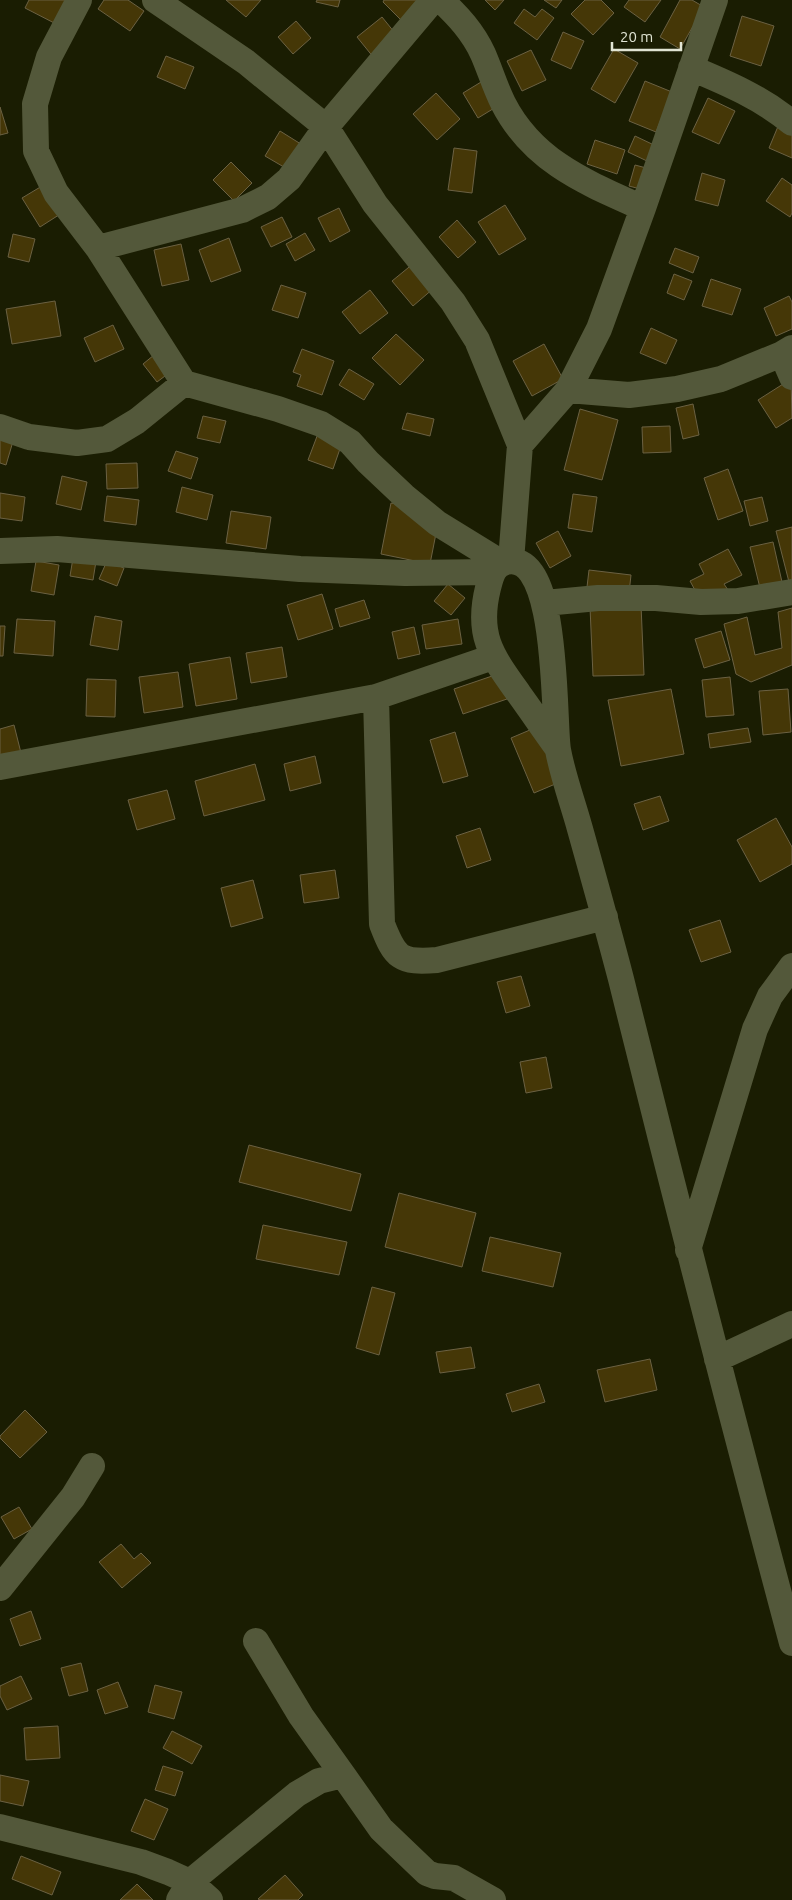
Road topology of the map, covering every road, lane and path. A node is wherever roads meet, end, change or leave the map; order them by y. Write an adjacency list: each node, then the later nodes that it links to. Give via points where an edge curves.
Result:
1 (79, 0): 10 (street, via 49,57 35,104 36,151 56,193)
2 (433, 0): 8 (street)
3 (441, 0): 9 (street, via 472,34 503,104 544,156 586,183)
4 (715, 0): 6 (street)
5 (162, 2): 8 (street, via 246,62)
6 (691, 68): 7 (street, via 739,88); 9 (street)
7 (792, 123)
8 (326, 127): 10 (street, via 289,179 268,197 242,210); 15 (street, via 375,204 453,302 477,340)
9 (644, 208): 13 (street, via 598,329)
10 (98, 248): 12 (street)
11 (789, 360): 13 (street, via 677,389 629,395)
12 (184, 383): 14 (street, via 137,421 107,439 77,443 29,437); 17 (street, via 321,424 350,442 437,524)
13 (568, 390): 15 (street)
14 (0, 428)
15 (520, 445): 17 (street)
16 (0, 551): 17 (street, via 57,549 300,569 405,573)
17 (502, 565): 19 (street, via 521,565 529,571); 20 (street, via 484,617)
18 (792, 592): 19 (street, via 720,602 598,598)
19 (545, 603): 22 (street, via 550,628)
20 (493, 657): 21 (street); 22 (street)
21 (376, 697): 23 (street); 24 (street, via 382,924 391,948 402,957 419,961 438,960)
22 (558, 749): 24 (street)
23 (0, 767)
24 (605, 917): 26 (street)
25 (792, 966): 26 (street, via 770,996 755,1029)
26 (688, 1250): 28 (street)
27 (792, 1324): 28 (street)
28 (717, 1359): 32 (street)
29 (92, 1466): 30 (street, via 73,1498)
30 (0, 1588)
31 (256, 1641): 33 (street, via 301,1716)
32 (792, 1643)
33 (343, 1775): 35 (street, via 319,1781 297,1794); 37 (street, via 381,1829 427,1873 454,1878)
34 (0, 1826): 35 (street, via 141,1862)
35 (185, 1891): 36 (street)
36 (210, 1900)
37 (493, 1900)

